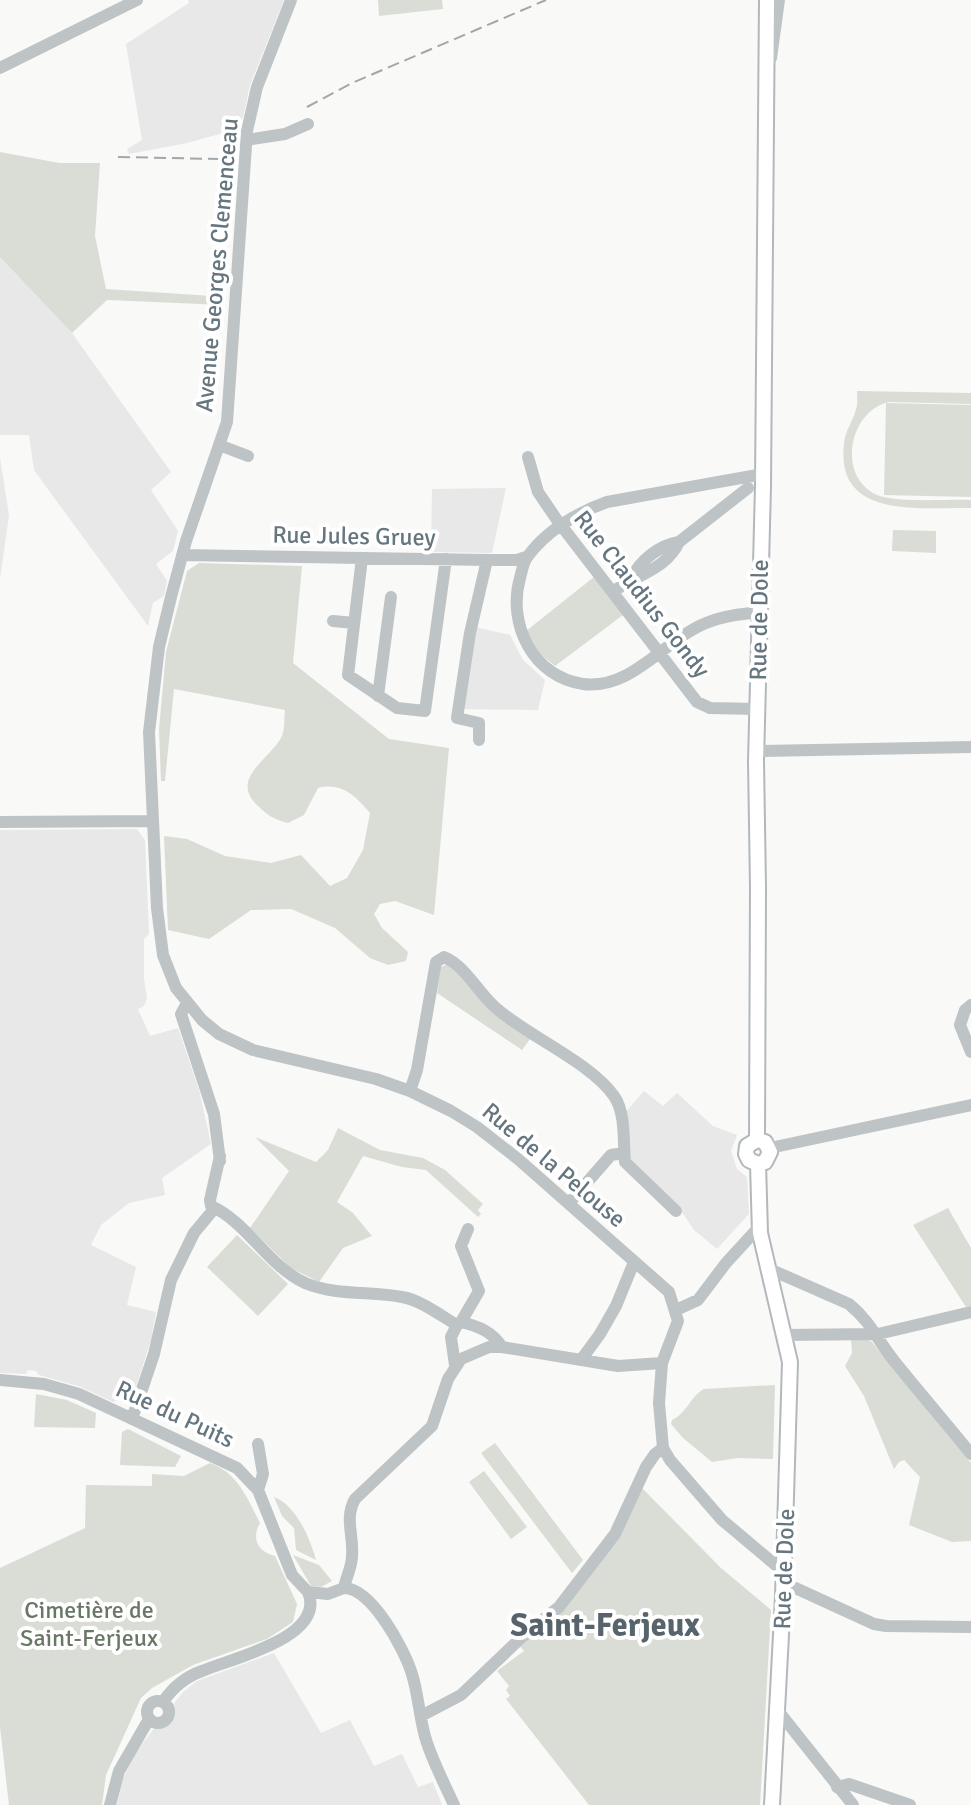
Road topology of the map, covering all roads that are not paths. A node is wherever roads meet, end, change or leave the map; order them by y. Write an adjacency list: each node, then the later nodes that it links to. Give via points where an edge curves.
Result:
1 (137, 0): 5 (street)
2 (291, 0): 8 (street, Avenue Georges Clemenceau, via 257,87)
3 (767, 0): 6 (main road, Rue de Dole)
4 (779, 0): 6 (street, Rue de Dole)
5 (0, 68)
6 (765, 101): 12 (main road, Rue de Dole)
7 (308, 124): 8 (street)
8 (246, 140): 9 (street, Avenue Georges Clemenceau, via 227,422)
9 (219, 445): 10 (street); 15 (street, Avenue Georges Clemenceau)
10 (248, 456)
11 (528, 457): 14 (street, Rue Claudius Gondy, via 538,492)
12 (763, 474): 14 (street, via 607,502); 22 (main road, Rue de Dole)
13 (748, 488): 20 (street, via 679,542 673,554 647,575 632,578)
14 (561, 525): 16 (street); 20 (street, Rue Claudius Gondy)
15 (182, 555): 17 (street, Rue Jules Gruey); 31 (street, Avenue Georges Clemenceau, via 151,698)
16 (526, 557): 19 (street, Rue Jules Gruey); 25 (street, via 517,611 526,643 549,671 580,683 603,683)
17 (362, 558): 18 (street, Rue Jules Gruey); 24 (street)
18 (446, 559): 19 (street, Rue Jules Gruey); 26 (street, via 425,711 397,708)
19 (487, 560): 28 (street, via 457,718 479,723)
20 (613, 592): 25 (street, Rue Claudius Gondy)
21 (391, 597): 26 (street)
22 (759, 612): 25 (street, via 704,624); 27 (main road, Rue de Dole)
23 (333, 621): 24 (street)
24 (354, 623): 26 (street, via 348,675)
25 (659, 653): 27 (street, Rue Claudius Gondy, via 697,702 710,708)
26 (378, 696)
27 (757, 709): 30 (main road, Rue de Dole)
28 (479, 740)
29 (971, 747): 30 (street)
30 (756, 751): 38 (main road, Rue de Dole)
31 (153, 821): 32 (street); 33 (street, Avenue Georges Clemenceau, via 160,940 167,967)
32 (0, 822)
33 (187, 1003): 36 (street, Rue de la Pelouse, via 202,1020 253,1050); 42 (street, via 181,1014 214,1114 220,1156)
34 (971, 1005): 35 (street, via 960,1025)
35 (971, 1052)
36 (410, 1091): 39 (street, via 436,962 444,957 495,1007 585,1068 612,1093 620,1112); 41 (street, Rue de la Pelouse, via 477,1127)
37 (971, 1105): 38 (street)
38 (763, 1144): 40 (main road, via 768,1159); 40 (main road, via 747,1146 746,1154)
39 (624, 1153): 41 (street, via 611,1155); 43 (street, via 625,1162)
40 (758, 1164): 44 (main road, Rue de Dole)
41 (569, 1203): 46 (street, Rue de la Pelouse)
42 (216, 1209): 50 (street, via 289,1274 307,1283 406,1297); 58 (street, via 194,1233 171,1280)
43 (676, 1211)
44 (759, 1227): 47 (main road, Rue de Dole); 48 (street, via 698,1300)
45 (468, 1229): 50 (street, via 461,1246 479,1291)
46 (634, 1262): 48 (street, Rue de la Pelouse, via 669,1292); 54 (street, via 616,1306)
47 (767, 1268): 51 (street, via 849,1304); 52 (main road, Rue de Dole)
48 (676, 1310): 55 (street, via 676,1331)
49 (971, 1312): 51 (street)
50 (459, 1323): 53 (street, via 479,1326); 56 (street, via 451,1337)
51 (878, 1334): 52 (street); 61 (street)
52 (783, 1335): 63 (main road, Rue de Dole, via 790,1362)
53 (502, 1347): 54 (street); 56 (street, via 465,1356)
54 (581, 1360): 55 (street, via 630,1366)
55 (662, 1363): 60 (street)
56 (455, 1365): 64 (street, via 432,1426 350,1507 353,1554)
57 (0, 1380): 58 (street, Rue du Puits, via 56,1386)
58 (132, 1419): 62 (street, Rue du Puits, via 237,1468)
59 (258, 1444): 62 (street, via 263,1474)
60 (663, 1448): 63 (street, via 722,1520); 69 (street, via 646,1467 615,1534 559,1607 461,1695)
61 (971, 1454)
62 (258, 1490): 65 (street, Rue du Puits, via 292,1575)
63 (781, 1571): 66 (street, via 791,1586 874,1624); 67 (main road, Rue de Dole); 68 (main road, Rue de Dole)
64 (344, 1588): 65 (street, via 328,1594); 69 (street, via 362,1595 399,1643)
65 (308, 1592): 71 (street, via 309,1609 294,1630 266,1648 200,1671 172,1688 163,1702 169,1709 167,1719 149,1719 119,1771)
66 (971, 1627)
67 (773, 1688): 68 (street); 73 (main road, Rue de Dole)
68 (778, 1713): 70 (street); 73 (main road, Rue de Dole)
69 (421, 1716): 72 (street)
70 (837, 1787): 74 (street); 75 (street, via 849,1784)
71 (110, 1805)
72 (454, 1805)
73 (770, 1805)
74 (853, 1805)
75 (910, 1805)

